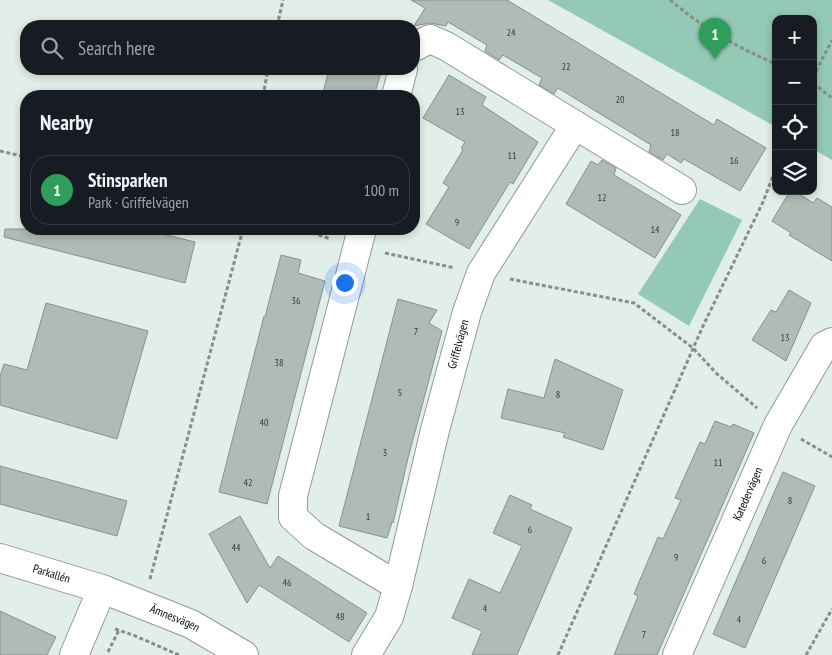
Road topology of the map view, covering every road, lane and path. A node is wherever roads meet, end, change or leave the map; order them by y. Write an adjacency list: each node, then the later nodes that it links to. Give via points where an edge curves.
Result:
1 (283, 0): 3 (path)
2 (670, 0): 6 (path, via 692,18)
3 (278, 20)
4 (832, 40): 7 (path)
5 (420, 44): 14 (street, via 430,39 446,46)
6 (772, 62)
7 (817, 69)
8 (267, 75): 11 (path)
9 (401, 75): 12 (street)
10 (817, 86): 13 (path)
11 (264, 90)
12 (398, 90)
13 (832, 98)
14 (575, 125): 18 (street); 22 (street, Griffelvägen)
15 (0, 151): 16 (path)
16 (20, 156)
17 (772, 178): 24 (path)
18 (682, 190)
19 (241, 235): 30 (path)
20 (340, 235): 21 (path)
21 (360, 238): 22 (path); 28 (street, via 293,496 293,516 314,536)
22 (481, 273): 24 (path, via 634,302); 28 (street, Griffelvägen, via 435,430)
23 (832, 342): 25 (street, Katedervägen, via 824,346)
24 (693, 348): 25 (path, via 716,373); 38 (path)
25 (778, 425): 26 (path); 39 (street, Katedervägen)
26 (832, 457)
27 (0, 558): 29 (street, Parkallén)
28 (398, 586): 37 (street, Griffelvägen, via 389,617)
29 (102, 589): 30 (street, Ämnesvägen); 33 (street)
30 (144, 605): 35 (path, via 133,635); 36 (street, Ämnesvägen, via 190,624)
31 (832, 609): 40 (path)
32 (118, 630): 34 (path)
33 (74, 655)
34 (107, 655)
35 (179, 655)
36 (244, 655)
37 (366, 655)
38 (558, 655)
39 (677, 655)
40 (806, 655)

